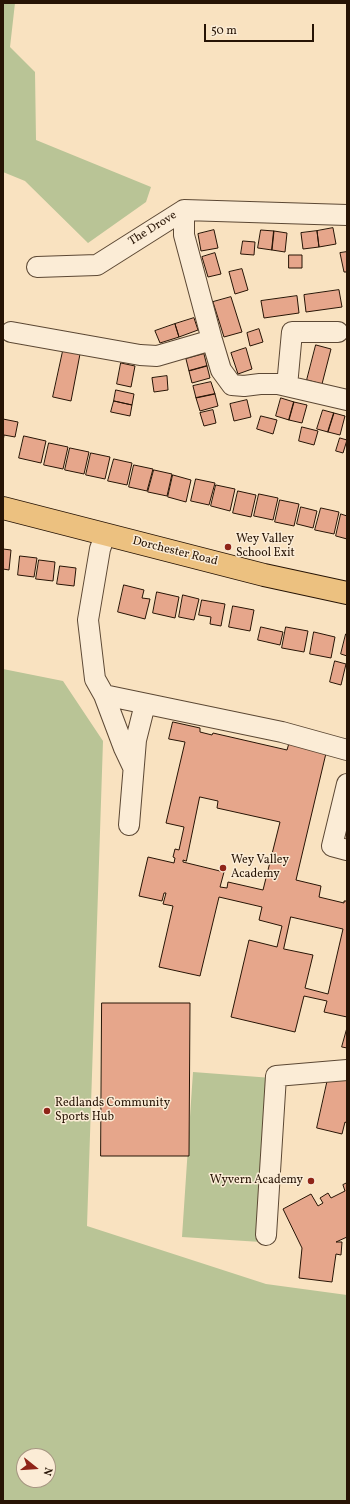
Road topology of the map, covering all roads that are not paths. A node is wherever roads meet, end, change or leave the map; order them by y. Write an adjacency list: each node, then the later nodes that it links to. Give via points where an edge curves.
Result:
1 (184, 210): 2 (street, The Drove); 3 (street, The Drove, via 97,265); 6 (street, via 184,235)
2 (347, 215)
3 (37, 267)
4 (11, 332): 6 (street, via 157,356)
5 (338, 332): 7 (street, via 292,332)
6 (212, 340): 7 (street, via 221,370 232,385)
7 (287, 386): 8 (street)
8 (347, 400)
9 (3, 508): 10 (main road, Dorchester Road)
10 (104, 534): 11 (main road, Dorchester Road, via 264,575); 12 (street, via 88,620 95,679)
11 (347, 593)
12 (104, 695): 13 (street); 15 (street)
13 (145, 704): 14 (street, via 282,732); 15 (street, via 136,740)
14 (347, 750)
15 (134, 769): 18 (street)
16 (347, 784): 17 (street)
17 (343, 815): 19 (street, via 332,846)
18 (129, 825)
19 (347, 850)
20 (347, 1070): 21 (street, via 276,1076)
21 (266, 1235)

